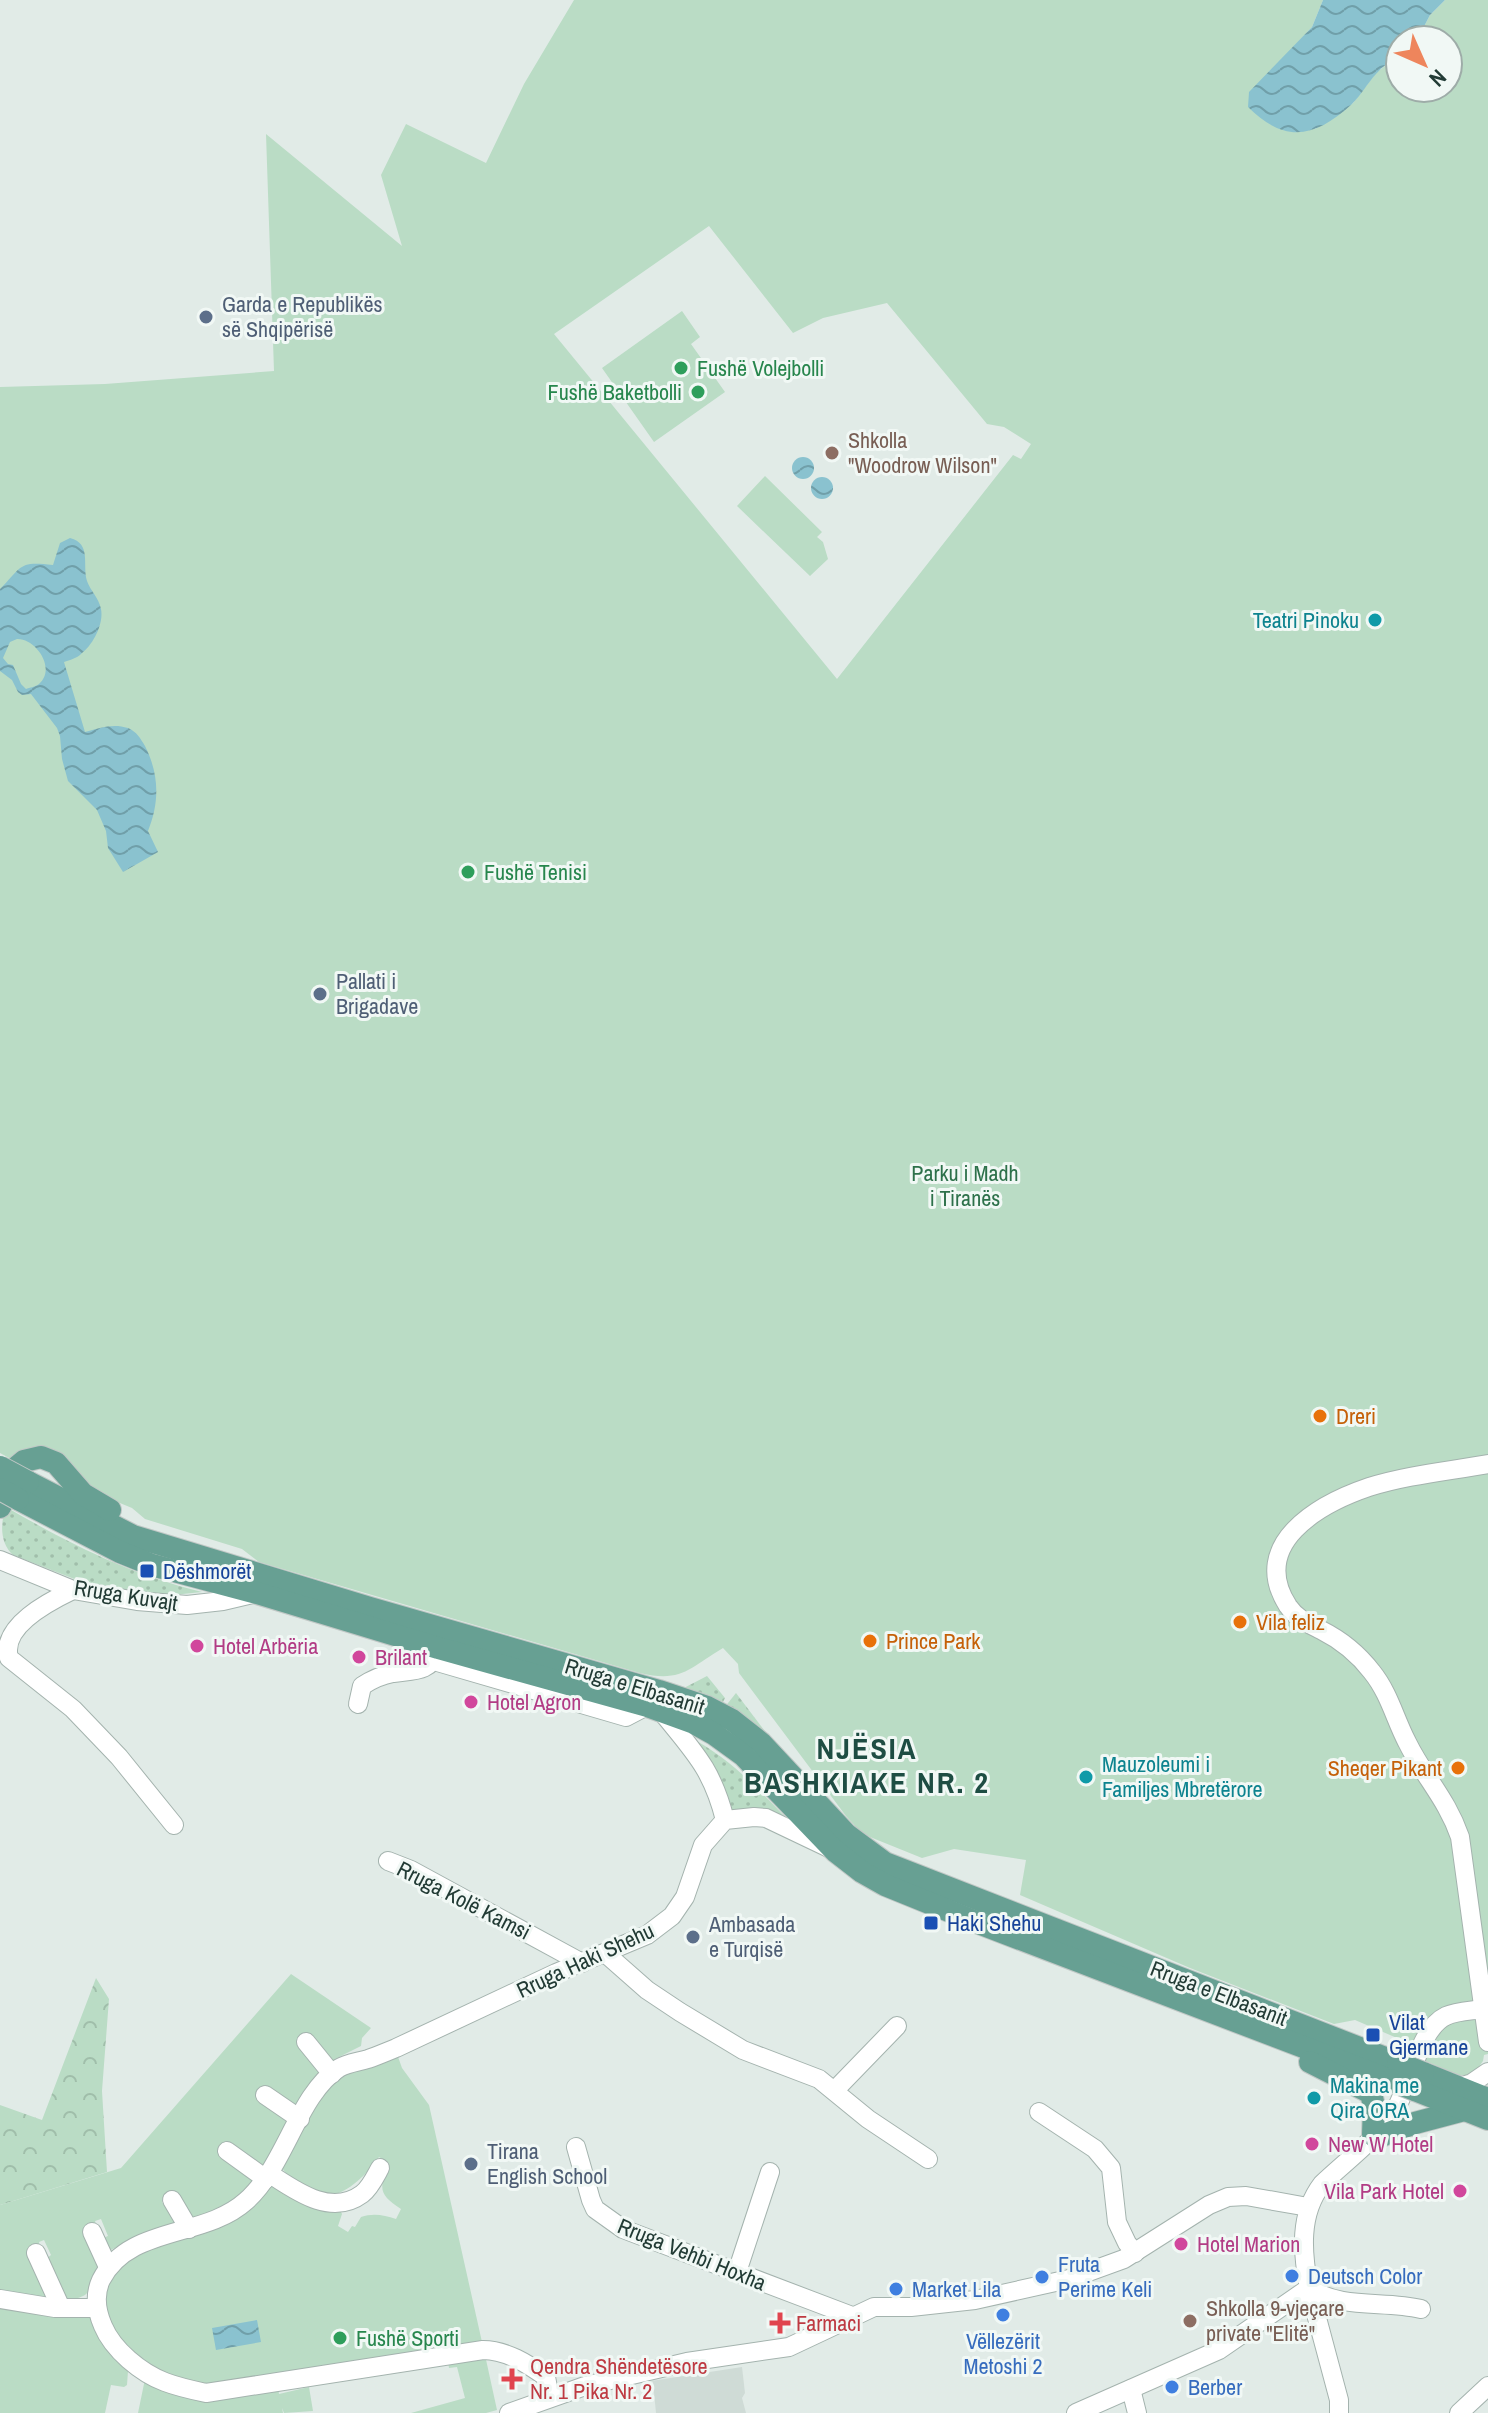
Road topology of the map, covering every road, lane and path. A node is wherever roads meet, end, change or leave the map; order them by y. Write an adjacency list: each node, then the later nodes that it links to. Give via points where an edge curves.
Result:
1 (1488, 1464): 17 (street, via 1398,1480 1328,1505 1288,1536 1276,1567 1294,1614 1356,1653 1373,1673 1407,1743 1453,1815)
2 (0, 1467): 3 (main road, Rruga e Elbasanit, bridge)
3 (11, 1494): 4 (main road, Rruga e Elbasanit); 4 (main road, via 18,1466 48,1458 83,1494); 7 (main road, Rruga e Elbasanit, via 120,1552)
4 (180, 1551): 22 (main road, Rruga e Elbasanit, via 707,1707 761,1743 846,1834 885,1863)
5 (0, 1560): 6 (street, Rruga Kuvajt)
6 (73, 1590): 7 (street, Rruga Kuvajt, via 187,1605); 12 (street, via 16,1626 4,1648 122,1760)
7 (257, 1593): 8 (main road, Rruga e Elbasanit)
8 (436, 1654): 9 (street, via 426,1668 393,1673 362,1686); 10 (main road, Rruga e Elbasanit)
9 (358, 1704)
10 (654, 1708): 11 (street, via 708,1771); 13 (main road, Rruga e Elbasanit, via 694,1723 743,1755)
11 (725, 1820): 13 (street, via 766,1818); 15 (street, Rruga Haki Shehu, via 703,1845 685,1897 672,1916 647,1935)
12 (174, 1825)
13 (835, 1851): 19 (main road, Rruga e Elbasanit, via 911,1897)
14 (388, 1861): 16 (street, Rruga Kolë Kamsi)
15 (605, 1953): 16 (street, Rruga Haki Shehu); 27 (street, via 647,1990 700,2025)
16 (582, 1963): 24 (street, Rruga Haki Shehu)
17 (1483, 2009): 21 (street); 34 (street, via 1445,2016 1431,2029 1393,2114)
18 (897, 2026): 27 (street)
19 (1279, 2039): 22 (main road, Rruga e Elbasanit); 34 (main road, via 1305,2059 1371,2093)
20 (306, 2042): 24 (street)
21 (1488, 2042)
22 (1394, 2072): 25 (main road, Rruga e Elbasanit, bridge)
23 (1488, 2072): 26 (street)
24 (332, 2074): 32 (street)
25 (1419, 2081): 26 (main road, Rruga e Elbasanit); 30 (main road, Rruga e Elbasanit)
26 (1459, 2087): 29 (main road, Rruga e Elbasanit)
27 (835, 2090): 37 (street)
28 (265, 2095): 32 (street)
29 (1488, 2099)
30 (1464, 2110): 33 (main road, Rruga e Elbasanit); 34 (main road)
31 (1039, 2112): 46 (street, via 1105,2158 1114,2179 1117,2222)
32 (300, 2119): 40 (street)
33 (1488, 2119)
34 (1373, 2135): 42 (street, via 1322,2184)
35 (576, 2147): 48 (street, Rruga Vehbi Hoxha, via 591,2200 607,2219)
36 (227, 2151): 40 (street)
37 (928, 2159)
38 (380, 2168): 40 (street, via 361,2195 339,2203 311,2198)
39 (770, 2172): 48 (street)
40 (268, 2176): 43 (street, via 239,2208)
41 (172, 2200): 43 (street)
42 (1308, 2207): 46 (street, via 1228,2197); 49 (street)
43 (189, 2229): 47 (street, via 125,2251)
44 (92, 2232): 47 (street)
45 (36, 2253): 51 (street)
46 (1135, 2253): 54 (street, via 1084,2275 1040,2286 975,2300 874,2307)
47 (108, 2267): 52 (street, via 96,2290)
48 (737, 2272): 54 (street, Rruga Vehbi Hoxha)
49 (1309, 2288): 53 (street, via 1330,2299); 56 (street, via 1219,2350); 61 (street)
50 (0, 2299): 51 (street)
51 (61, 2308): 52 (street)
52 (97, 2308): 57 (street, via 108,2335 126,2356 165,2382 206,2393 496,2350 546,2377)
53 (1421, 2309)
54 (852, 2316): 57 (street, via 789,2347 687,2362)
55 (1488, 2386): 62 (street)
56 (1131, 2389): 59 (street); 60 (street)
57 (550, 2398): 58 (street)
58 (509, 2413)
59 (1076, 2413)
60 (1137, 2413)
61 (1339, 2413)
62 (1459, 2413)

